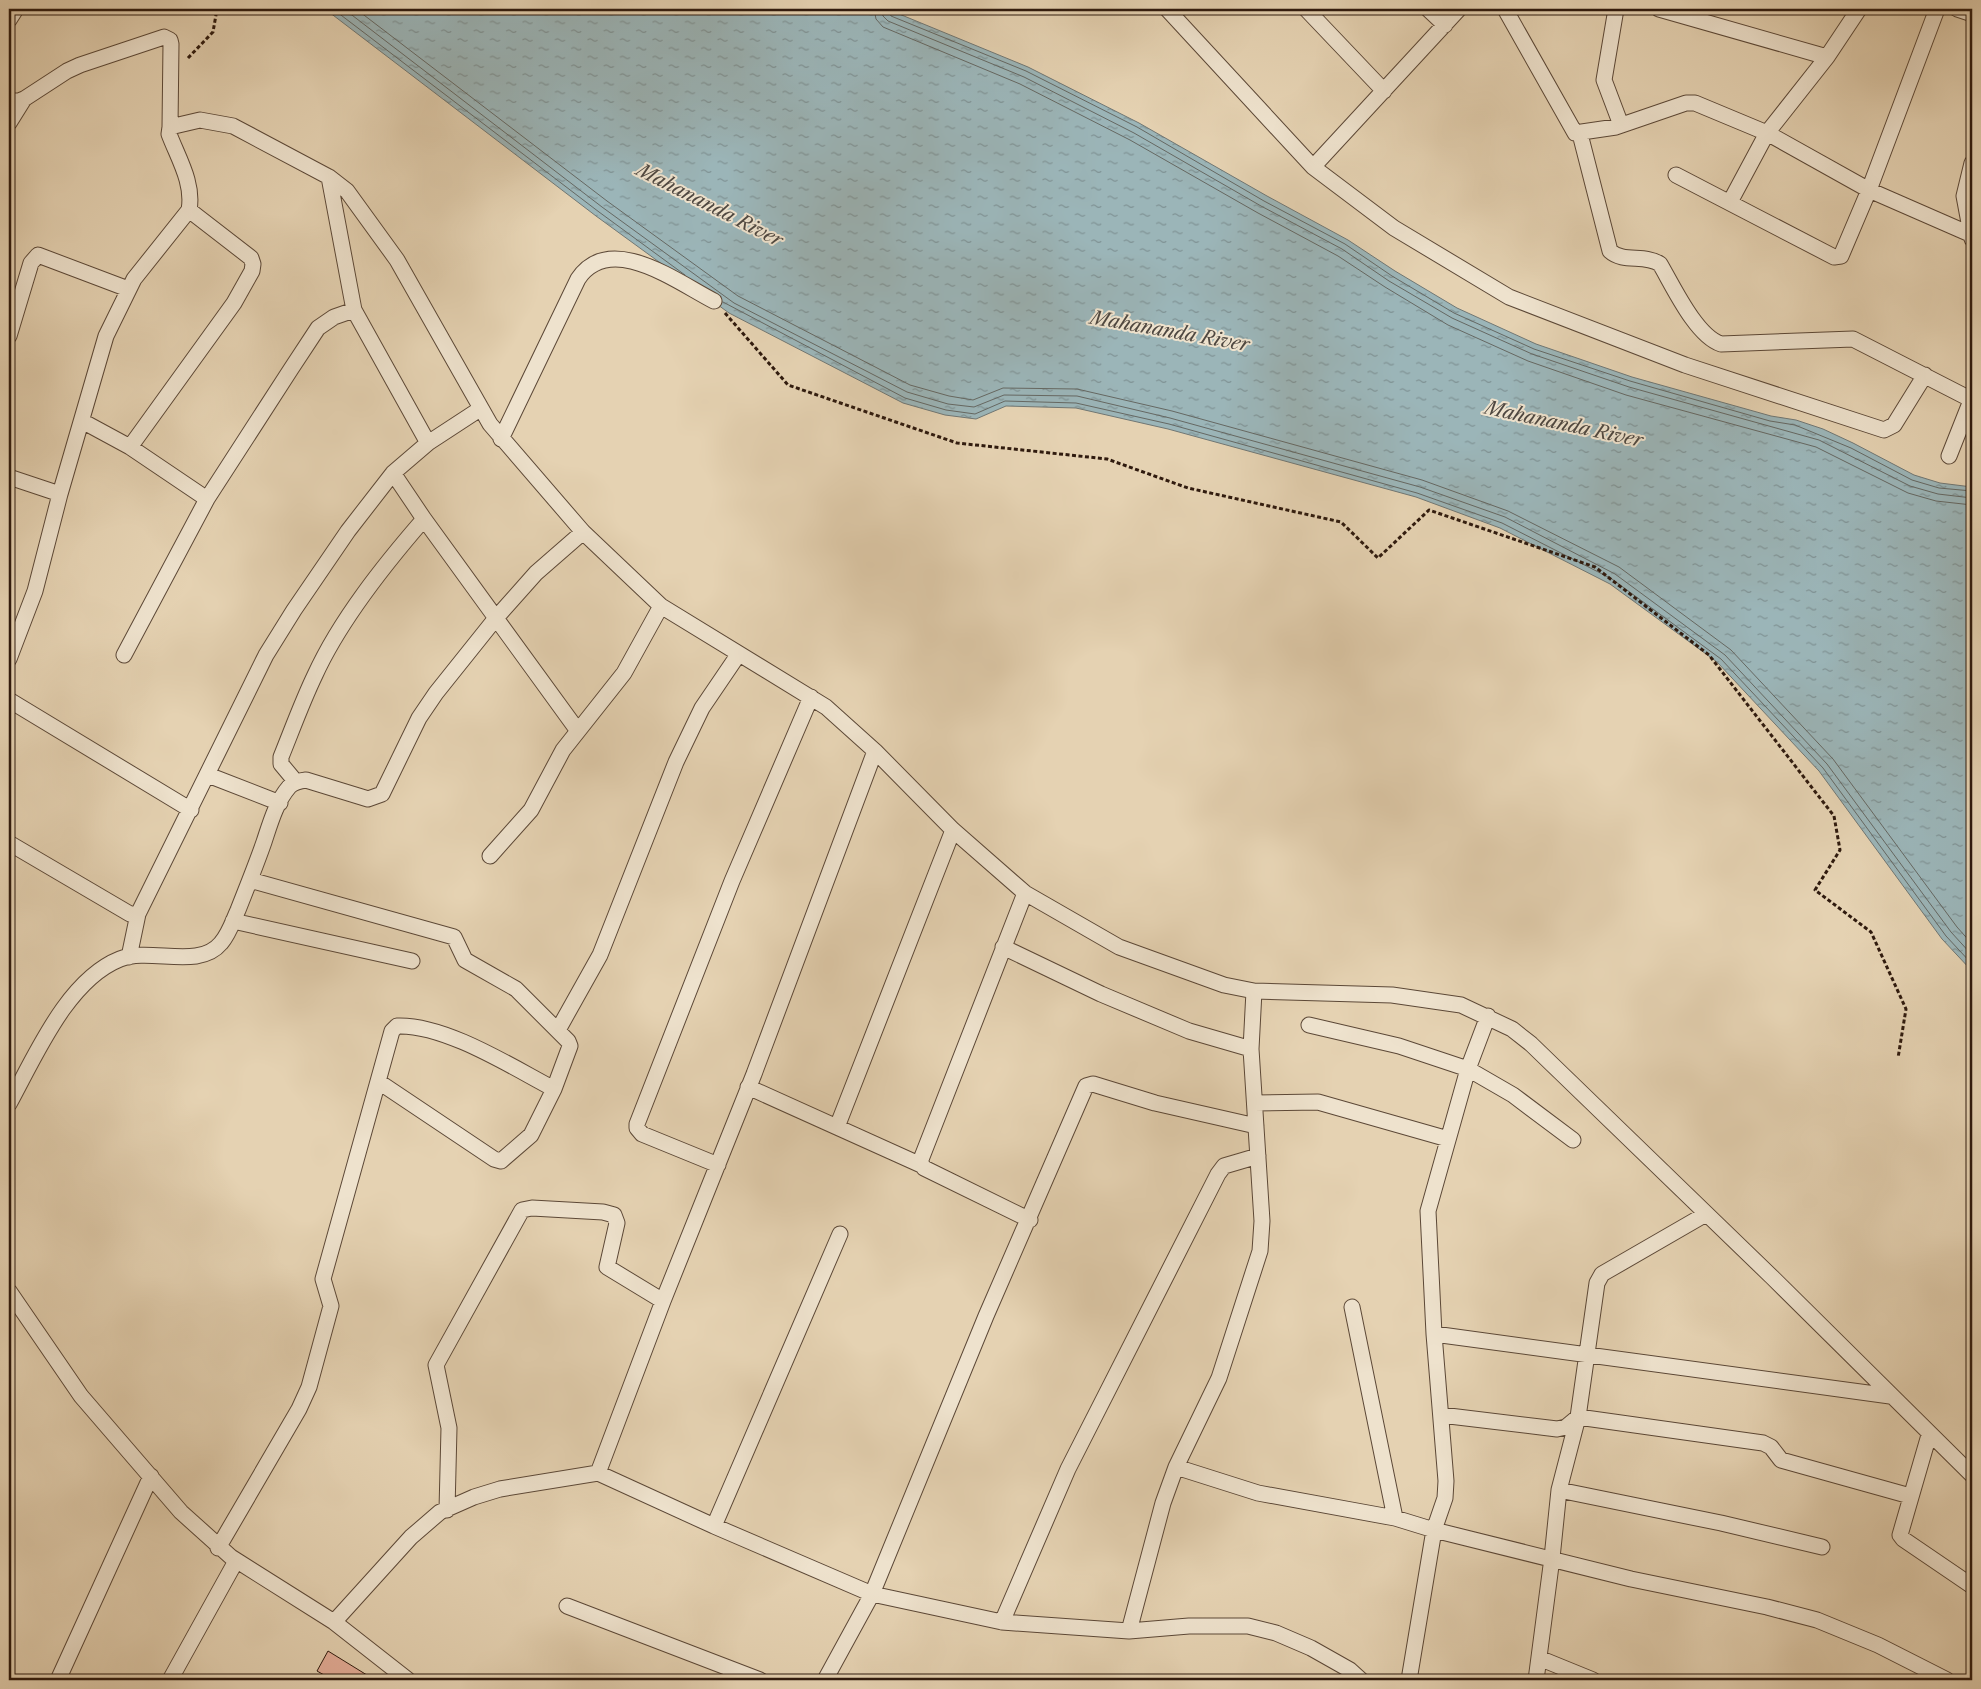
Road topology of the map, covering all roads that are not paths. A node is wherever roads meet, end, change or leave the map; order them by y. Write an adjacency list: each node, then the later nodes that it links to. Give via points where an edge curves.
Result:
1 (16, 9): 13 (street)
2 (1167, 9): 25 (street)
3 (1306, 9): 16 (street)
4 (1428, 9): 14 (street)
5 (1459, 9): 14 (street)
6 (1505, 9): 22 (street, via 1574,132)
7 (1616, 9): 20 (street, via 1604,80)
8 (1660, 9): 15 (street)
9 (1859, 9): 15 (street)
10 (1937, 9): 28 (street)
11 (1957, 9): 12 (street)
12 (1972, 14)
13 (9, 20)
14 (1446, 25): 16 (street)
15 (1827, 57): 23 (street)
16 (1384, 91): 25 (street)
17 (24, 98): 18 (street); 19 (street); 21 (street, via 80,65 164,37 171,44)
18 (9, 100)
19 (9, 123)
20 (1621, 125): 22 (street); 23 (street, via 1686,103 1695,103)
21 (170, 127): 27 (street, via 200,120 233,126); 30 (street, via 169,134 190,187)
22 (1580, 134): 36 (street, via 1608,248 1618,256 1650,259 1660,264 1702,331 1712,341 1720,344 1853,338)
23 (1767, 134): 28 (street); 29 (street)
24 (1972, 163): 31 (street, via 1964,196)
25 (1314, 167): 36 (street, via 1394,228 1509,297 1694,368 1884,430 1894,425)
26 (1676, 174): 29 (street)
27 (329, 177): 34 (street); 38 (street, via 347,192 397,260)
28 (1869, 190): 29 (street, via 1844,254 1838,258); 31 (street)
29 (1730, 202)
30 (189, 210): 32 (street); 42 (street, via 251,258 252,271 234,303)
31 (1972, 236)
32 (128, 288): 35 (street, via 38,255 31,263); 39 (street, via 106,336)
33 (714, 301): 40 (street, via 633,259 593,262 578,279)
34 (354, 310): 41 (street); 47 (street, via 334,317 318,328)
35 (9, 336)
36 (1925, 375): 37 (street)
37 (1972, 399): 43 (street)
38 (480, 409): 40 (street); 41 (street)
39 (82, 421): 42 (street); 46 (street)
40 (501, 438): 49 (street)
41 (428, 443): 44 (street)
42 (130, 448): 47 (street)
43 (1949, 456)
44 (393, 472): 48 (street); 59 (street, via 348,531 266,655)
45 (9, 477): 46 (street)
46 (60, 494): 54 (street, via 35,591)
47 (207, 500): 52 (street)
48 (424, 519): 51 (street); 60 (street, via 350,615 315,674 281,757 281,764)
49 (583, 532): 50 (street); 51 (street, via 536,573)
50 (661, 606): 53 (street); 57 (street, via 624,673)
51 (496, 618): 57 (street); 60 (street, via 419,718 382,794 368,799 306,780)
52 (124, 655)
53 (738, 655): 55 (street); 76 (street, via 702,708 676,762 600,955)
54 (9, 659)
55 (811, 697): 58 (street); 89 (street, via 732,881 637,1124 642,1134)
56 (9, 700): 62 (street)
57 (578, 731): 65 (street, via 552,769 531,810)
58 (875, 751): 63 (street); 81 (street)
59 (208, 775): 61 (street); 62 (street)
60 (296, 782): 61 (street, via 289,786)
61 (280, 803): 66 (street)
62 (190, 810): 68 (street)
63 (953, 830): 67 (street); 85 (street)
64 (9, 843): 68 (street, via 130,914)
65 (490, 856)
66 (250, 880): 69 (street); 76 (street, via 454,937 465,960 516,989)
67 (1025, 893): 70 (street); 73 (street, via 1120,947 1224,985)
68 (138, 914): 71 (street)
69 (233, 921): 71 (street, via 224,940 209,954); 72 (street)
70 (1003, 947): 77 (street, via 1101,994 1190,1031); 90 (street, via 921,1157)
71 (129, 957): 83 (street, via 100,971 73,995)
72 (412, 961)
73 (1254, 991): 74 (street, via 1392,995 1461,1005); 77 (street)
74 (1488, 1016): 78 (street); 91 (street, via 1532,1044)
75 (1309, 1025): 78 (street, via 1399,1046)
76 (558, 1030): 80 (street, via 570,1046)
77 (1251, 1049): 82 (street)
78 (1468, 1069): 86 (street); 87 (street, via 1513,1095)
79 (379, 1082): 80 (street, via 392,1031 397,1026 405,1026 471,1045); 80 (street, via 494,1159 501,1160 531,1135); 114 (street, via 323,1279 331,1306 309,1387)
80 (554, 1088)
81 (748, 1088): 85 (street); 89 (street)
82 (1255, 1103): 84 (street); 86 (street, via 1318,1102)
83 (9, 1104)
84 (1256, 1126): 88 (street); 92 (street, via 1087,1084)
85 (837, 1127): 90 (street)
86 (1448, 1138): 97 (street, via 1428,1211)
87 (1573, 1140)
88 (1258, 1156): 103 (street, via 1260,1251 1218,1378); 121 (street, via 1224,1166 1218,1174 1068,1469)
89 (718, 1165): 95 (street)
90 (921, 1165): 92 (street)
91 (1706, 1214): 98 (street, via 1602,1274 1597,1283); 99 (street)
92 (1030, 1220): 118 (street)
93 (840, 1234): 111 (street)
94 (9, 1291): 106 (street, via 81,1396)
95 (664, 1301): 104 (street); 109 (street, via 607,1267 617,1222 614,1215 532,1208 522,1210 436,1365 449,1419)
96 (1352, 1307): 110 (street)
97 (1434, 1334): 98 (street); 100 (street)
98 (1587, 1355): 99 (street); 101 (street)
99 (1890, 1396): 102 (street)
100 (1441, 1414): 101 (street, via 1557,1430); 112 (street, via 1446,1481)
101 (1578, 1417): 107 (street); 108 (street, via 1763,1443 1771,1446 1781,1460)
102 (1929, 1434): 105 (street); 108 (street)
103 (1176, 1466): 110 (street, via 1258,1493); 122 (street)
104 (598, 1473): 109 (street, via 500,1489); 111 (street)
105 (1972, 1475)
106 (151, 1476): 114 (street, via 181,1512); 124 (street)
107 (1559, 1490): 113 (street, via 1721,1522); 115 (street)
108 (1910, 1496): 117 (street, via 1901,1537)
109 (447, 1510): 120 (street, via 411,1537)
110 (1395, 1518): 112 (street)
111 (714, 1526): 118 (street)
112 (1434, 1530): 115 (street); 130 (street)
113 (1822, 1547)
114 (218, 1548): 116 (street)
115 (1552, 1558): 123 (street); 133 (street, via 1817,1620 1878,1645)
116 (236, 1561): 120 (street); 125 (street)
117 (1972, 1586)
118 (872, 1594): 121 (street); 128 (street)
119 (567, 1606): 127 (street)
120 (334, 1622): 126 (street)
121 (1002, 1622): 122 (street)
122 (1129, 1631): 129 (street, via 1248,1626 1311,1648)
123 (1539, 1658): 131 (street); 132 (street)
124 (58, 1680)
125 (170, 1680)
126 (408, 1680)
127 (760, 1680)
128 (824, 1680)
129 (1361, 1680)
130 (1408, 1680)
131 (1536, 1680)
132 (1593, 1680)
133 (1947, 1680)

